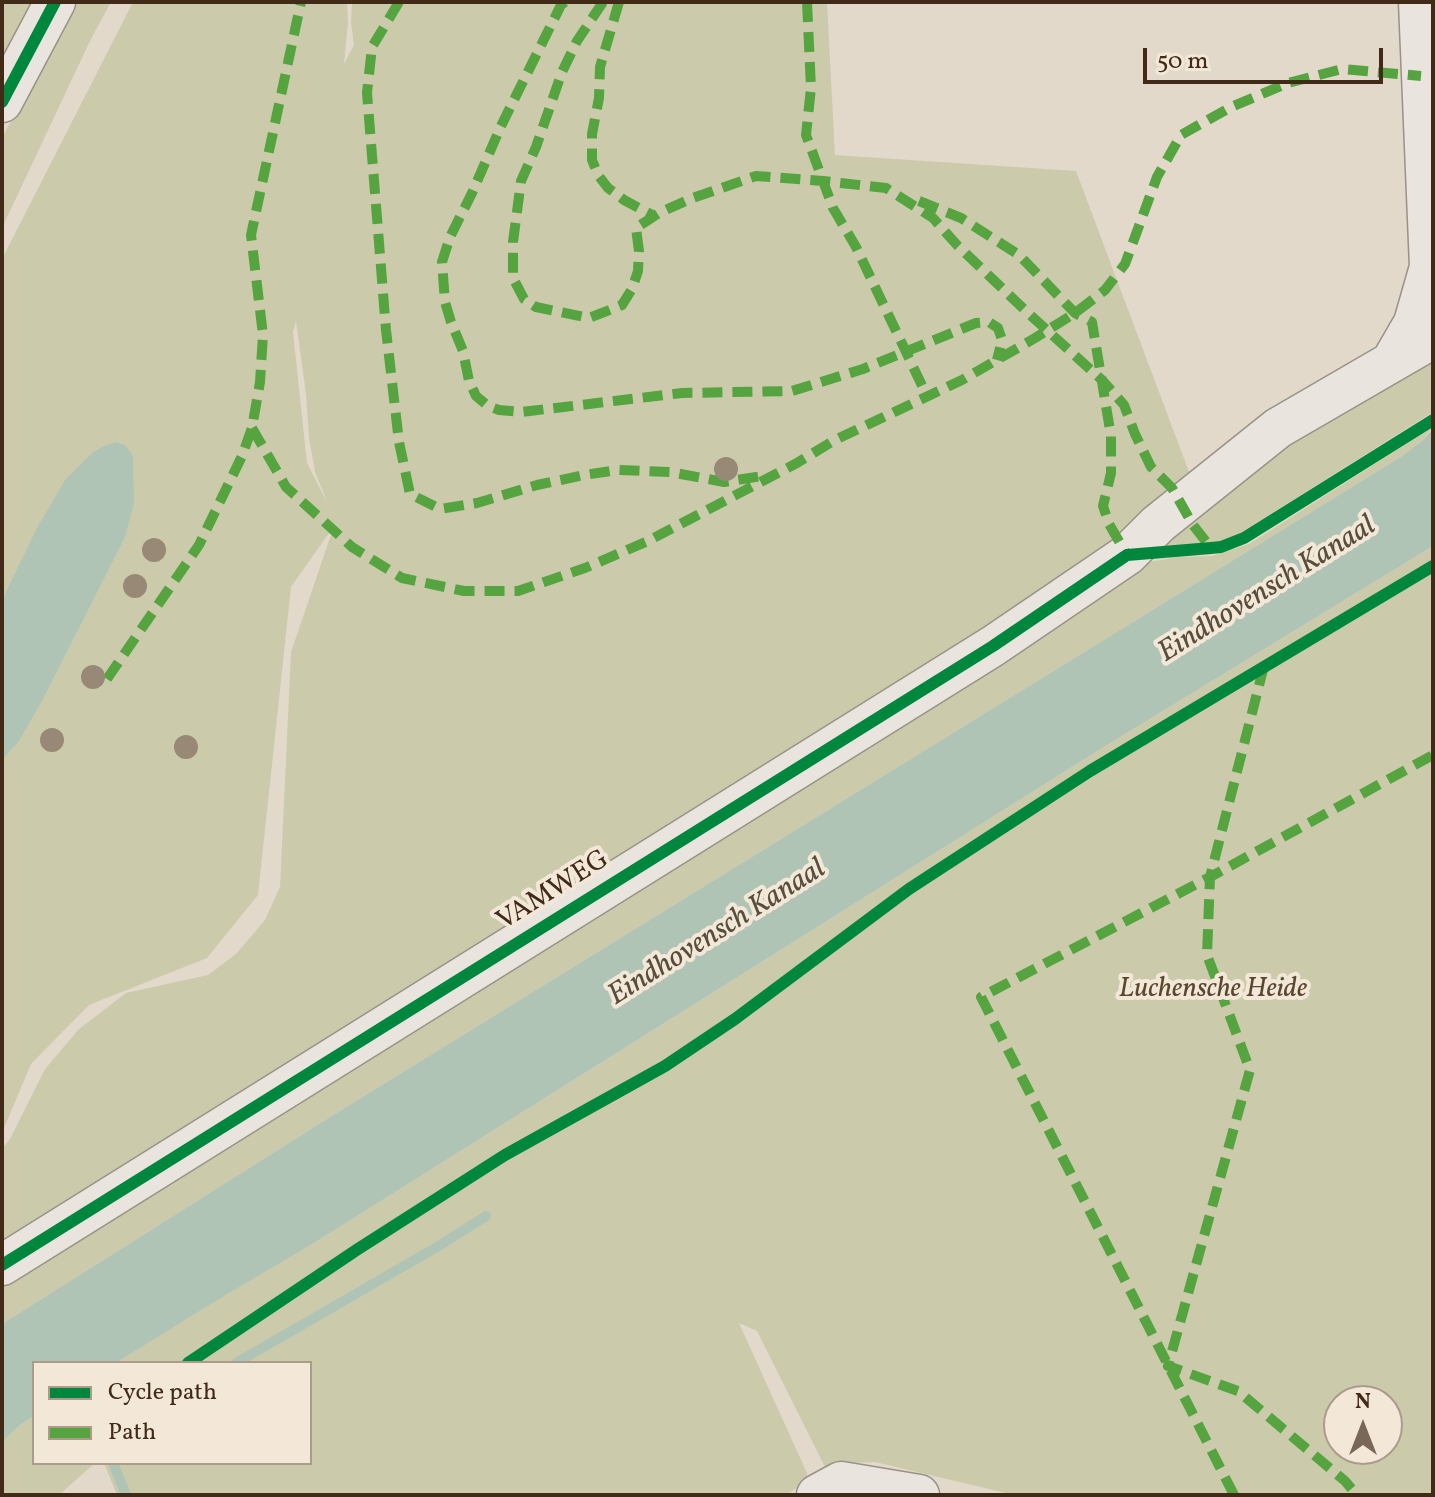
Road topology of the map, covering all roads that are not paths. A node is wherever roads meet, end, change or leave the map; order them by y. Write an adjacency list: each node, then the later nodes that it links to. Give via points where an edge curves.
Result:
1 (55, 2): 3 (street)
2 (1424, 12): 5 (street, via 1430,267 1414,323)
3 (2, 102)
4 (1433, 338): 5 (street, VAMWEG)
5 (1392, 361): 6 (street, VAMWEG, via 1278,428 1127,555 993,646)
6 (2, 1265)
7 (901, 1493): 8 (street, via 841,1482)
8 (817, 1495)

